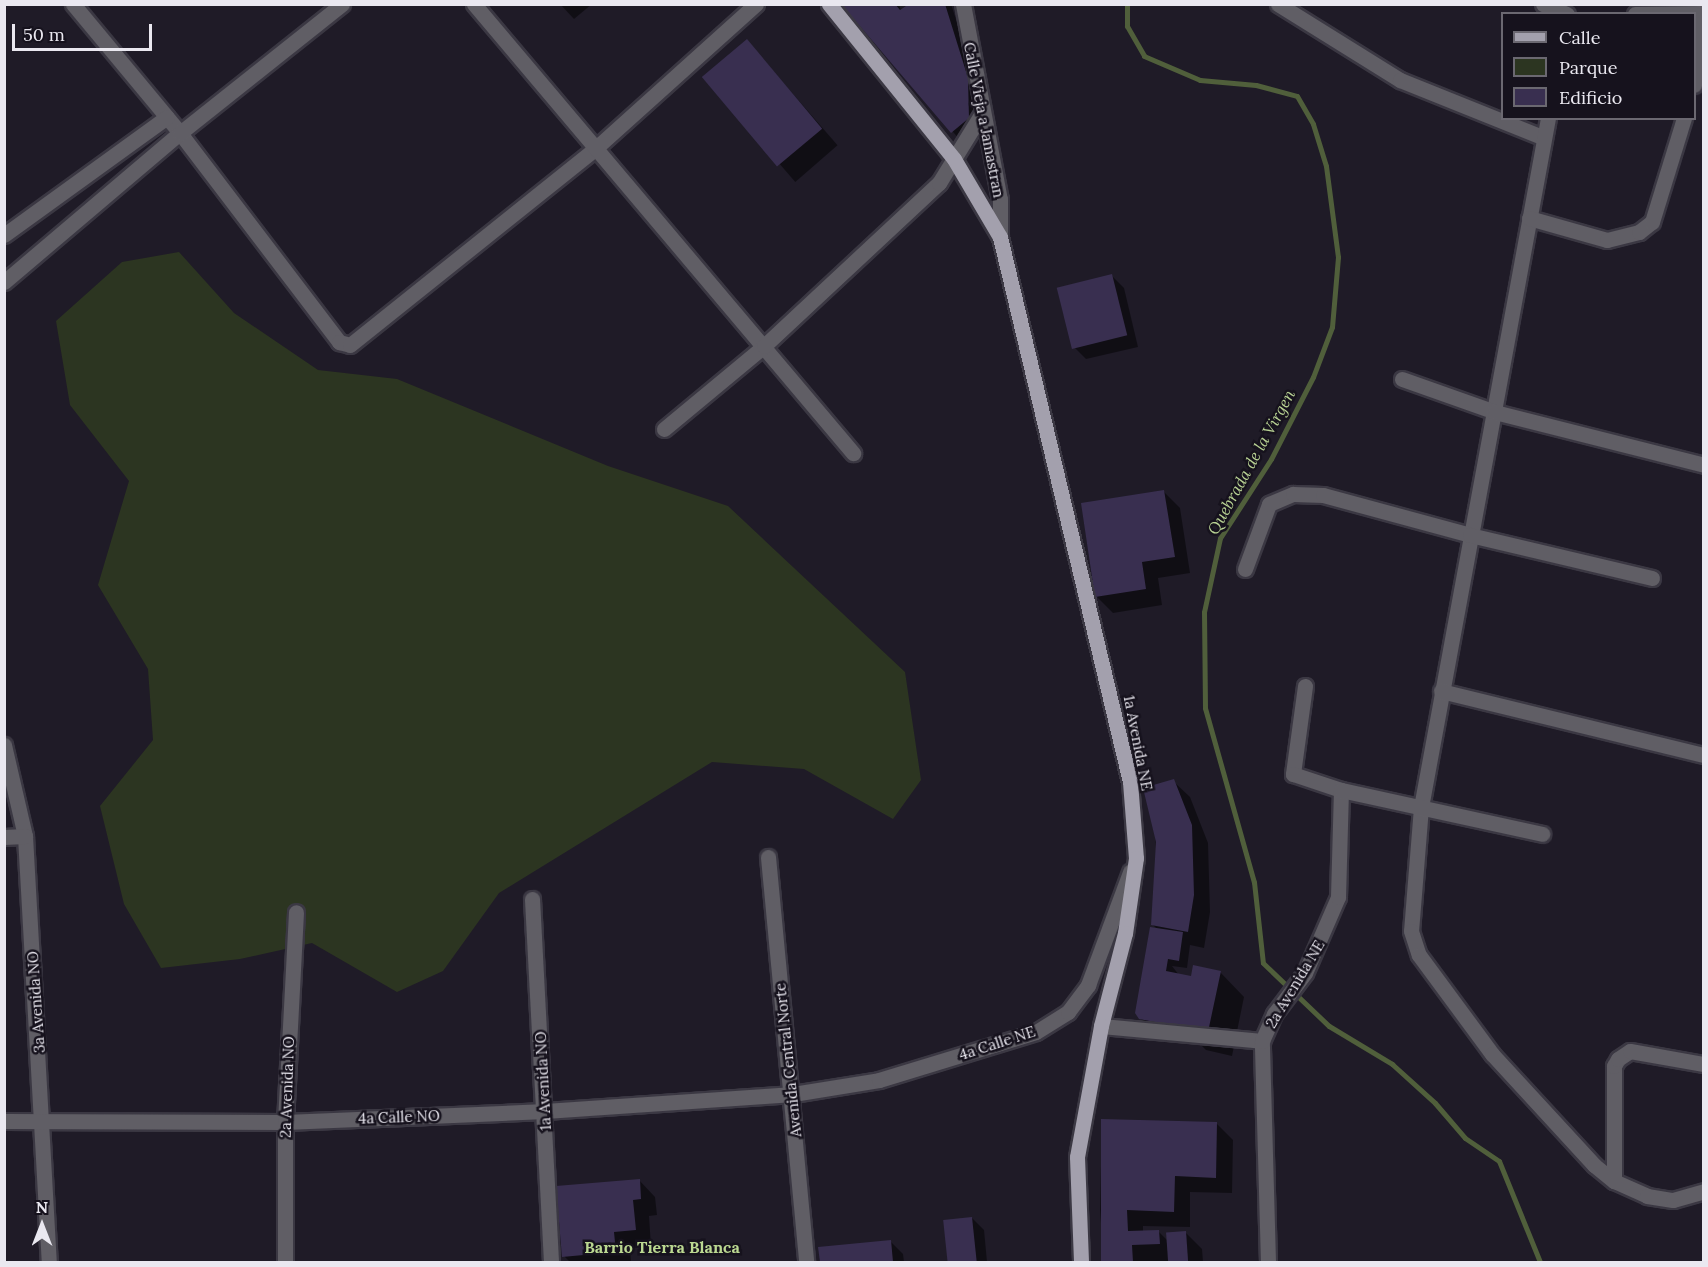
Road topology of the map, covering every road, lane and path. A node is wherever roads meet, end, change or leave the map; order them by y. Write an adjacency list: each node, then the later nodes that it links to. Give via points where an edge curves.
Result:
1 (73, 4): 13 (street)
2 (342, 4): 16 (street)
3 (474, 4): 18 (street)
4 (756, 4): 18 (street)
5 (829, 4): 19 (main road, 1a Avenida NE)
6 (963, 4): 12 (street, Calle Vieja a Jamastran)
7 (1278, 4): 17 (street, via 1400,80)
8 (1543, 4): 9 (street)
9 (1562, 12)
10 (1701, 13): 11 (street)
11 (1696, 73)
12 (982, 113): 19 (street); 22 (street, Calle Vieja a Jamastran, via 1000,199)
13 (167, 117): 16 (street); 21 (street)
14 (1548, 120): 17 (street)
15 (1683, 120): 20 (street, via 1652,222 1639,232 1607,240)
16 (180, 133): 18 (street, via 339,342 350,345); 23 (street)
17 (1544, 138): 20 (street)
18 (597, 147): 24 (street)
19 (954, 159): 22 (main road, 1a Avenida NE); 24 (street, via 939,183)
20 (1529, 218): 26 (street)
21 (4, 236)
22 (1000, 237): 43 (main road, 1a Avenida NE, via 1128,771)
23 (4, 282)
24 (764, 346): 27 (street); 28 (street)
25 (1402, 379): 26 (street)
26 (1495, 412): 29 (street); 30 (street)
27 (664, 429)
28 (853, 453)
29 (1704, 465)
30 (1470, 535): 31 (street, via 1323,495 1293,494 1269,504); 32 (street); 34 (street)
31 (1245, 569)
32 (1652, 578)
33 (1305, 686): 37 (street, via 1293,774)
34 (1441, 691): 36 (street); 38 (street)
35 (4, 745): 40 (street, 3a Avenida NO)
36 (1704, 754)
37 (1341, 790): 38 (street); 47 (street, 2a Avenida NE, via 1338,897 1305,973 1275,1014)
38 (1421, 807): 39 (street); 54 (street, via 1411,931 1419,955 1492,1054 1594,1165)
39 (1542, 834)
40 (25, 836): 41 (street); 51 (street, 3a Avenida NO)
41 (4, 837)
42 (768, 857): 49 (street, Avenida Central Norte)
43 (1136, 858): 46 (main road, 1a Avenida NE, via 1125,933); 49 (street, 4a Calle NE, via 1088,985 1068,1012 1036,1032 879,1080)
44 (532, 899): 50 (street, 1a Avenida NO)
45 (296, 912): 53 (street, 2a Avenida NO)
46 (1101, 1026): 47 (street); 60 (main road, 1a Avenida NE, via 1077,1157)
47 (1262, 1041): 61 (street, 2a Avenida NE)
48 (1704, 1064): 54 (street, via 1630,1051 1618,1059 1614,1066)
49 (793, 1094): 50 (street, 4a Calle NO); 59 (street, Avenida Central Norte)
50 (545, 1112): 53 (street, 4a Calle NO); 58 (street, 1a Avenida NO)
51 (44, 1119): 52 (street, 4a Calle NO); 53 (street, 4a Calle NO); 56 (street, 3a Avenida NO)
52 (4, 1121)
53 (285, 1122): 57 (street, 2a Avenida NO)
54 (1614, 1181): 55 (street, via 1647,1196 1673,1200)
55 (1704, 1191)
56 (49, 1263)
57 (285, 1263)
58 (551, 1263)
59 (806, 1263)
60 (1081, 1263)
61 (1268, 1263)

